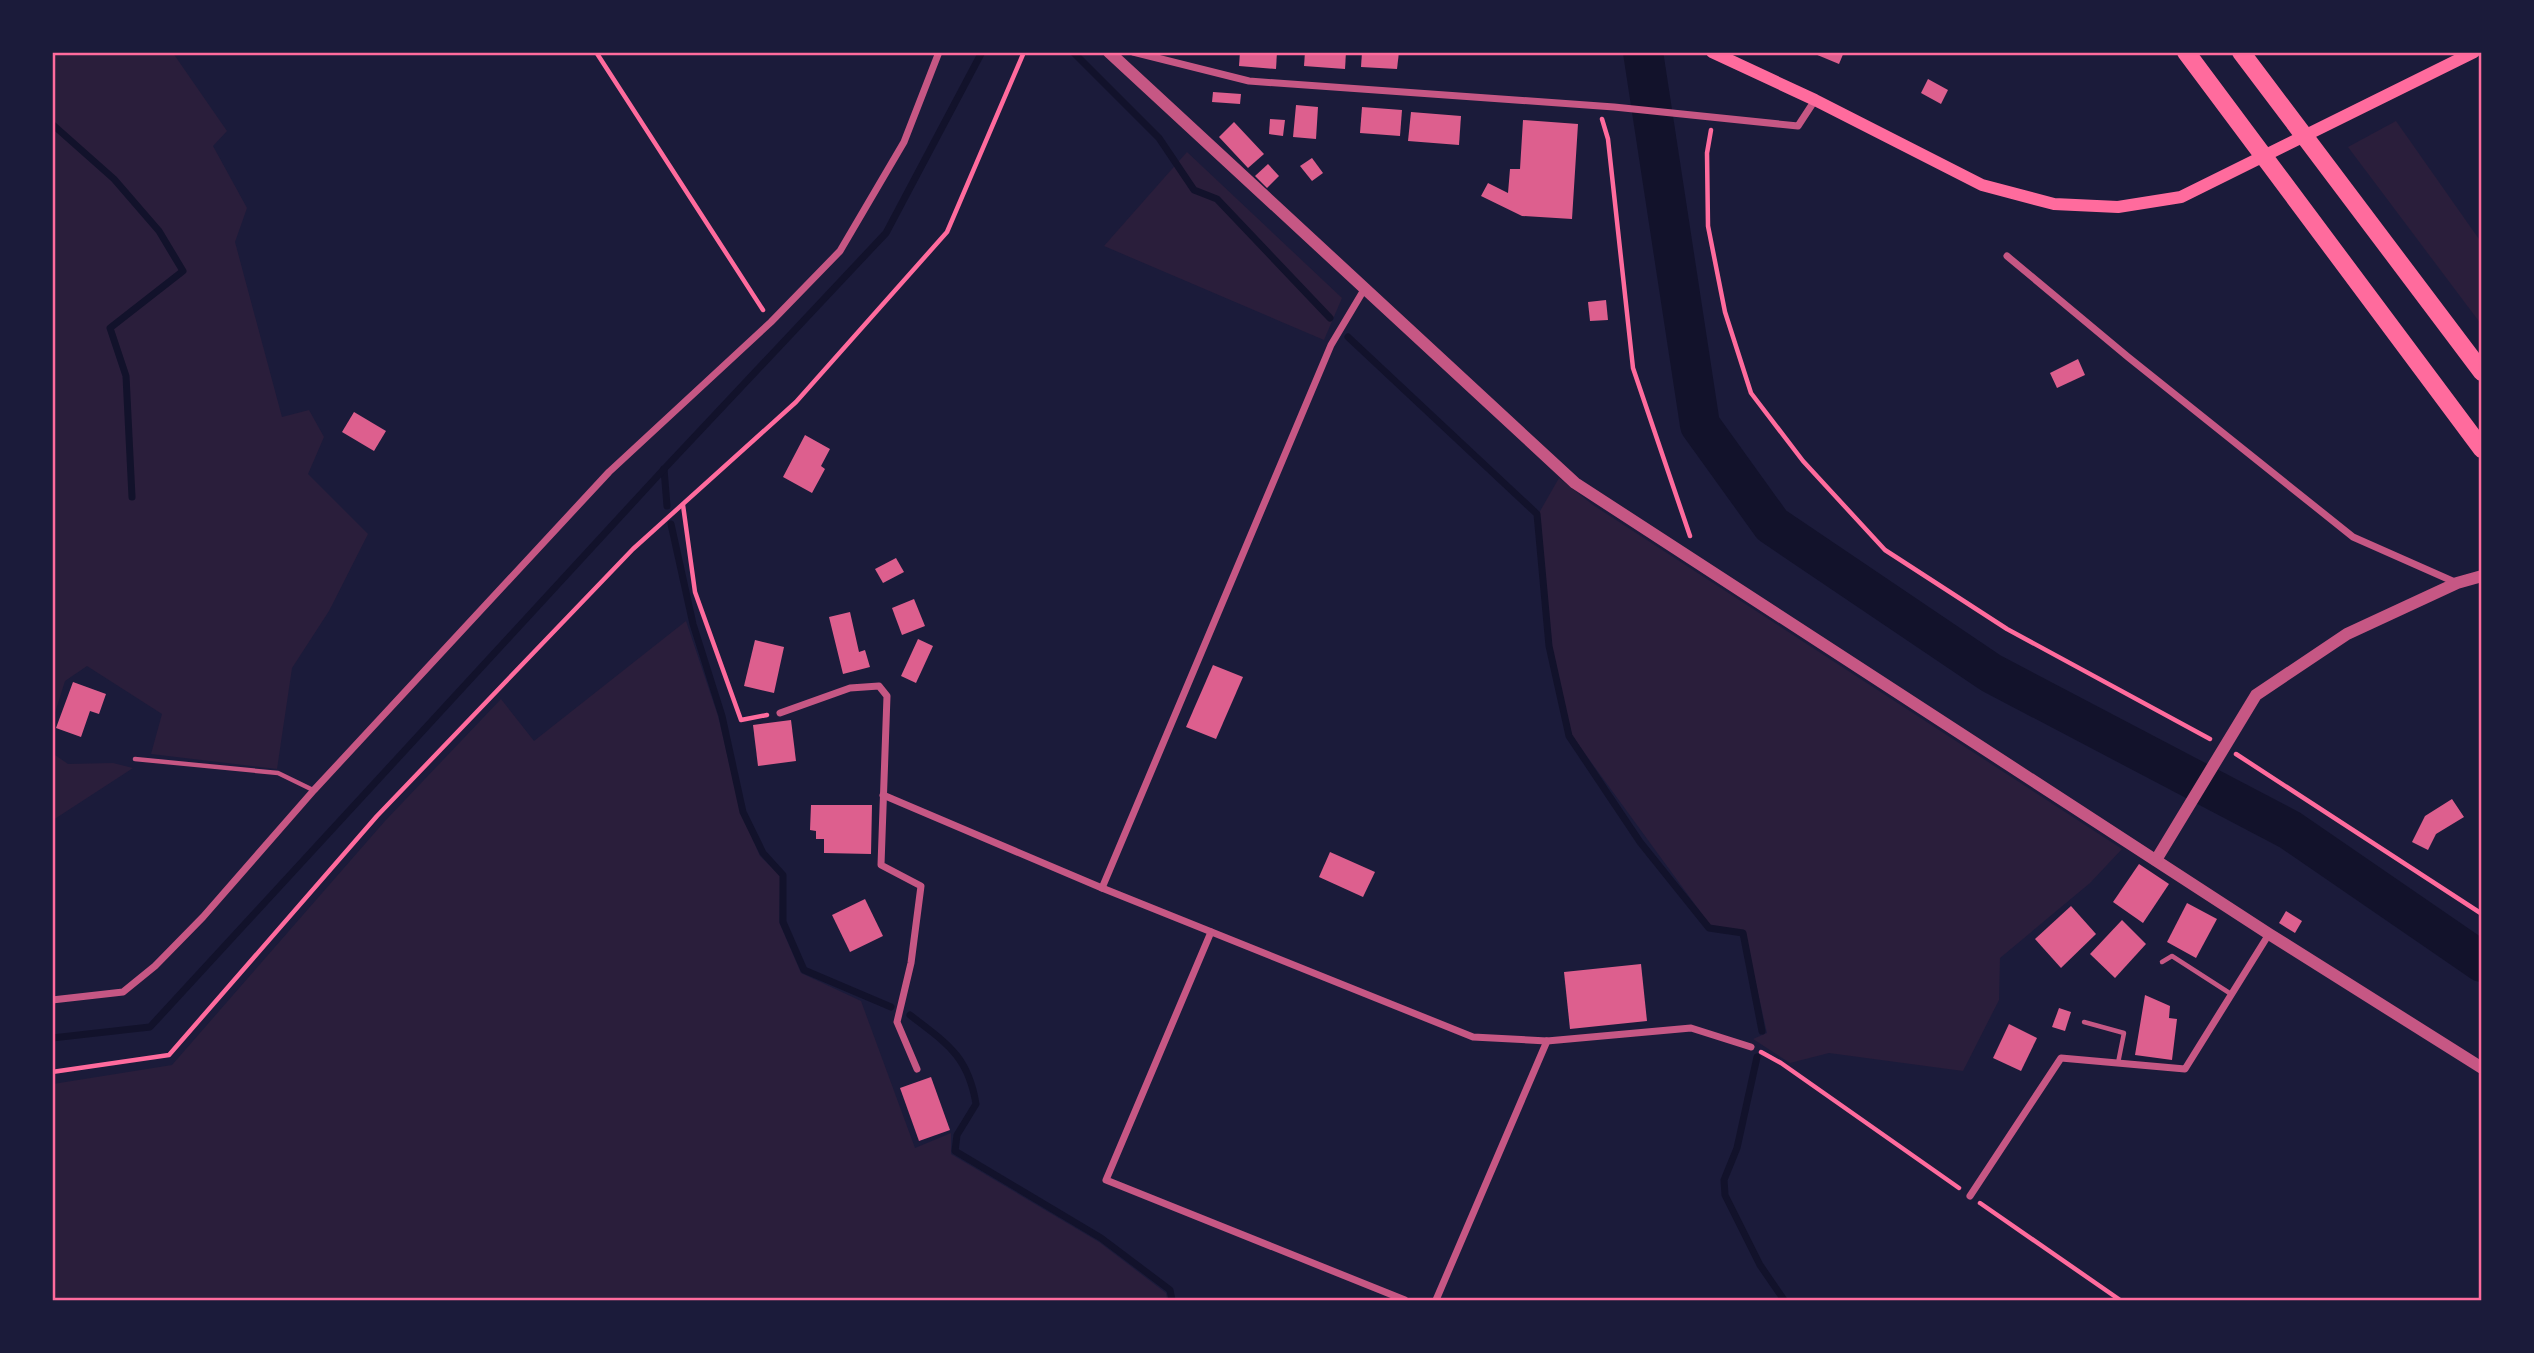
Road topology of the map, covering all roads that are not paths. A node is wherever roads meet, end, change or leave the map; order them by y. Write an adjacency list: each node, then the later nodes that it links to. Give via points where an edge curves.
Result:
1 (939, 52): 17 (street, via 904,142 840,251 771,322 609,472)
2 (1109, 52): 10 (street)
3 (1133, 52): 8 (street, via 1249,81 1614,107 1798,126)
4 (1712, 52): 8 (main road)
5 (2186, 52): 12 (highway)
6 (2474, 52): 8 (main road, via 2180,197 2118,207 2054,204 1982,185)
7 (2245, 57): 11 (highway)
8 (1815, 100)
9 (2007, 256): 14 (street, via 2353,537)
10 (1365, 288): 19 (street, via 1575,483); 20 (street, via 1331,345)
11 (2482, 372)
12 (2482, 449)
13 (2482, 576): 14 (street)
14 (2457, 583): 19 (street, via 2347,634 2256,695)
15 (780, 713): 18 (street, via 850,688 878,686 887,696)
16 (135, 759): 17 (lane, via 278,773)
17 (314, 790): 25 (street, via 203,917 123,992)
18 (883, 795): 20 (street); 31 (street, via 881,865 921,886 897,1023)
19 (2156, 860): 22 (street)
20 (1102, 888): 21 (street)
21 (1211, 932): 27 (street, via 1473,1037); 33 (street, via 1106,1180)
22 (2269, 934): 24 (street); 30 (street)
23 (2162, 962): 24 (lane, via 2172,956)
24 (2231, 994): 29 (street, via 2185,1069)
25 (52, 1000)
26 (2084, 1021): 29 (lane, via 2124,1033)
27 (1547, 1041): 28 (street, via 1691,1028); 34 (street)
28 (1751, 1047)
29 (2118, 1063): 32 (street, via 2061,1058)
30 (2482, 1068)
31 (917, 1069)
32 (1970, 1196)
33 (1405, 1300)
34 (1436, 1300)

